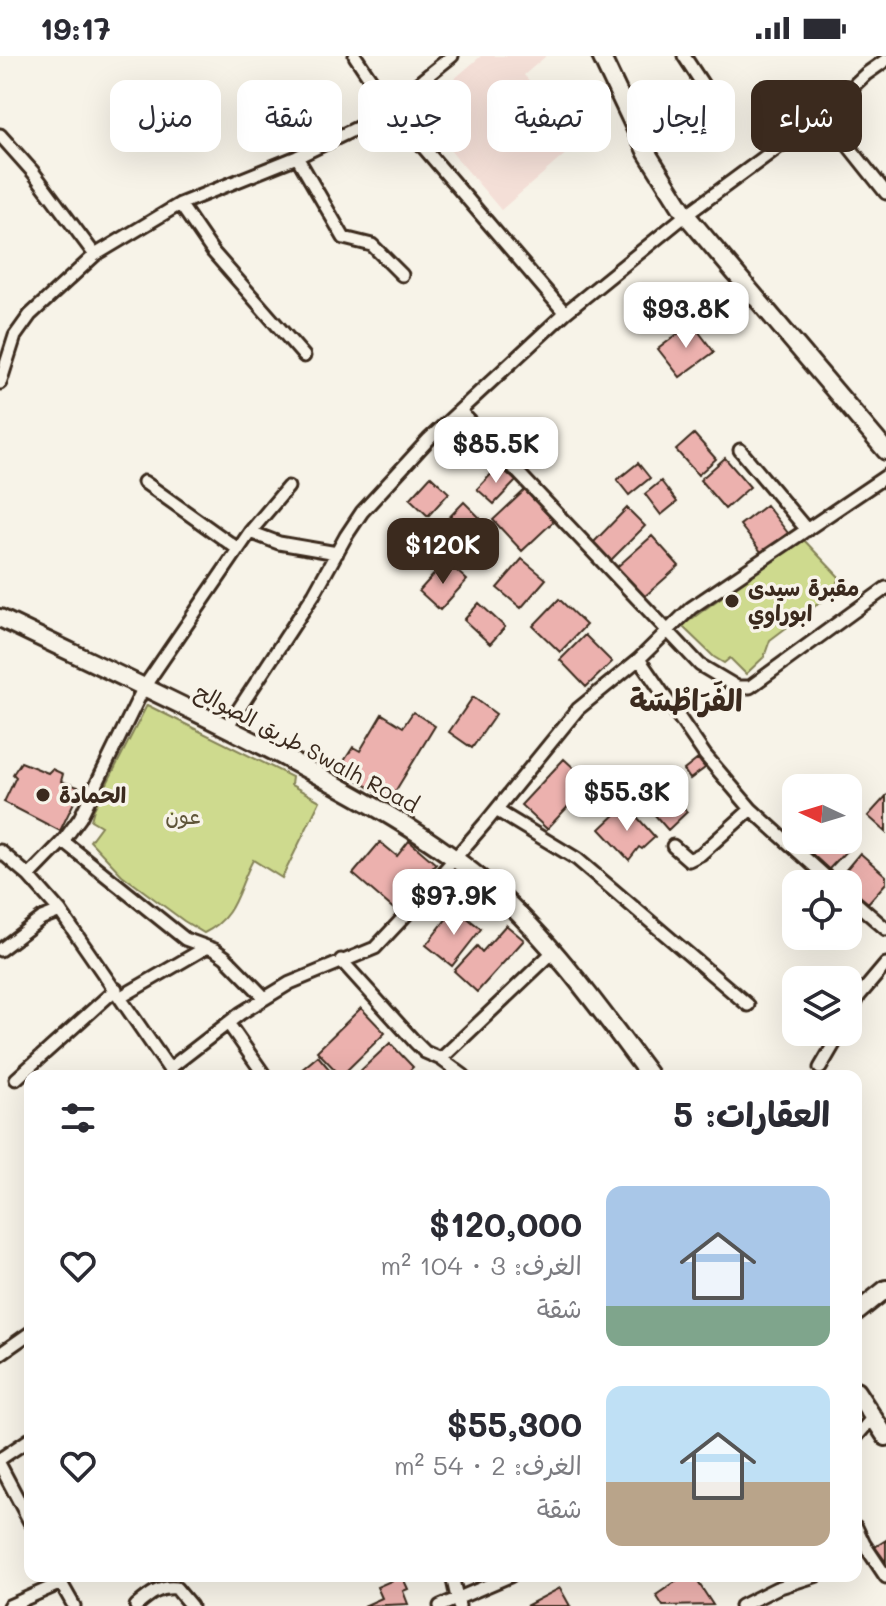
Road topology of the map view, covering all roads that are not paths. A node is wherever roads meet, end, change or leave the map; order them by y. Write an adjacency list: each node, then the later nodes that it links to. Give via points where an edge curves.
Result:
1 (355, 56): 6 (street)
2 (452, 56): 7 (street)
3 (601, 56): 18 (street, via 647,153)
4 (684, 56): 8 (street)
5 (886, 60): 9 (street)
6 (371, 80)
7 (422, 80)
8 (700, 80)
9 (860, 80)
10 (358, 127): 15 (street)
11 (0, 135): 19 (street)
12 (427, 152): 21 (street)
13 (768, 152): 18 (street)
14 (853, 152): 16 (street)
15 (297, 157): 17 (street); 20 (street, via 344,238 372,245)
16 (886, 193)
17 (180, 204): 19 (street); 22 (street, via 213,252)
18 (686, 215): 21 (street); 26 (street)
19 (95, 255): 23 (street, via 30,315 15,336)
20 (402, 275)
21 (565, 313): 24 (street)
22 (304, 356)
23 (0, 383)
24 (460, 411): 33 (street, via 370,502); 36 (street)
25 (740, 450): 30 (street)
26 (886, 451)
27 (886, 476): 30 (street)
28 (144, 482): 32 (street)
29 (288, 487): 31 (street)
30 (807, 530): 36 (street, via 701,600)
31 (250, 532): 32 (street); 33 (street)
32 (238, 549): 38 (street)
33 (337, 553): 39 (street)
34 (886, 588): 36 (street, via 743,689 700,665)
35 (0, 618): 38 (street, طريق الصوالح Swalh Road)
36 (668, 629): 37 (street)
37 (639, 659): 40 (street, via 705,755); 41 (street, via 578,709)
38 (144, 687): 39 (street, طريق الصوالح Swalh Road); 42 (street, via 80,818)
39 (227, 727): 45 (street, طريق الصوالح Swalh Road, via 354,794)
40 (751, 809): 43 (street, via 689,860); 46 (street)
41 (496, 810): 45 (street); 59 (street, via 577,859)
42 (63, 841): 47 (street); 51 (street, via 185,939)
43 (673, 846)
44 (0, 851): 47 (street)
45 (455, 858): 53 (street, طريق الصوالح Swalh Road); 54 (street, via 375,948)
46 (819, 870)
47 (29, 876): 49 (street)
48 (862, 907): 50 (street)
49 (60, 911): 52 (street); 57 (street)
50 (885, 926)
51 (207, 947): 57 (street); 58 (street, via 225,957)
52 (0, 950)
53 (553, 952): 62 (street); 69 (street, طريق الصوالح Swalh Road)
54 (341, 960): 58 (street); 62 (street, via 425,1052)
55 (886, 964): 56 (street)
56 (862, 992)
57 (118, 993): 64 (street); 65 (street)
58 (265, 998): 60 (street)
59 (748, 1005)
60 (228, 1023): 66 (street); 67 (street)
61 (833, 1046): 63 (street)
62 (441, 1059): 68 (street)
63 (820, 1068)
64 (27, 1070)
65 (171, 1070)
66 (174, 1070)
67 (261, 1070)
68 (456, 1070)
69 (645, 1070)
70 (24, 1072): 71 (street)
71 (16, 1079)
72 (886, 1289): 73 (street)
73 (862, 1308)
74 (24, 1337): 75 (street)
75 (0, 1354)
76 (862, 1400): 77 (street)
77 (873, 1417): 78 (street); 79 (street)
78 (862, 1430)
79 (886, 1437)
80 (24, 1444): 81 (street)
81 (0, 1462): 82 (street)
82 (24, 1510)
83 (862, 1549): 84 (street)
84 (886, 1577)
85 (55, 1582): 91 (street)
86 (60, 1582): 92 (street)
87 (453, 1582): 90 (street)
88 (498, 1582): 90 (street)
89 (796, 1582): 96 (street)
90 (458, 1602): 95 (street)
91 (9, 1606)
92 (74, 1606)
93 (136, 1606): 94 (street, via 165,1587 176,1588)
94 (191, 1606)
95 (440, 1606)
96 (741, 1606)

